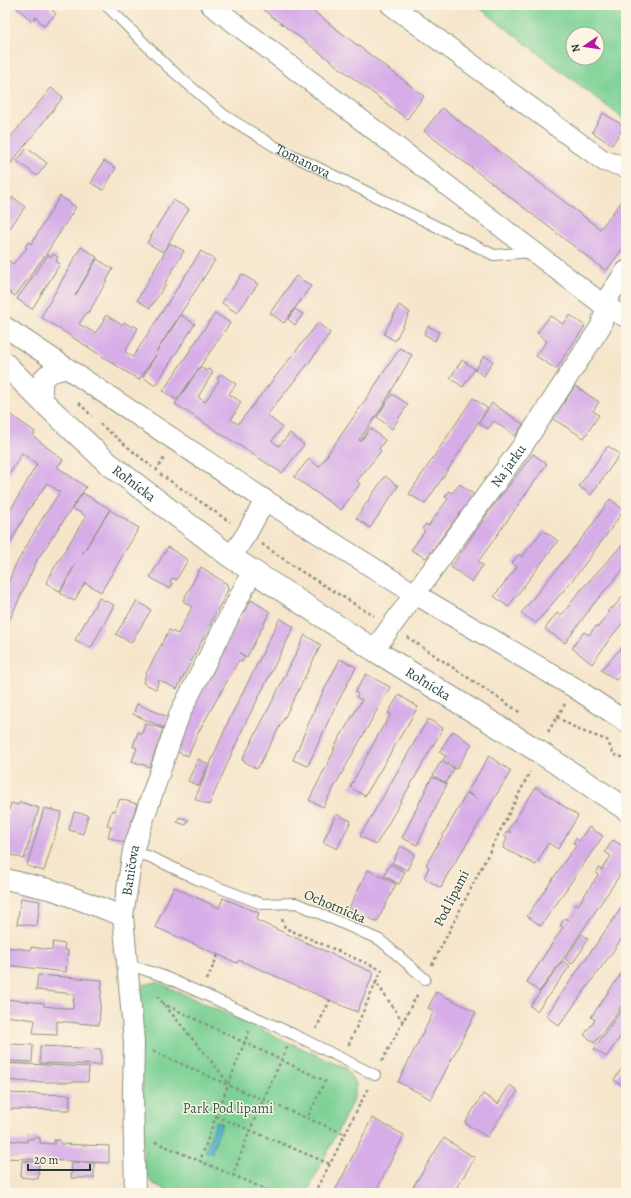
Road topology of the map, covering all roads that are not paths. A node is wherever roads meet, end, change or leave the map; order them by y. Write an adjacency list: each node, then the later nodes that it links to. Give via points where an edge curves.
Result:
1 (106, 5): 5 (lane, Tomanova, via 168,67 224,115 274,146 494,255)
2 (391, 5): 4 (street, via 604,161)
3 (218, 7): 5 (street)
4 (626, 167)
5 (533, 252): 7 (street)
6 (626, 271): 7 (street, Na jarku, via 609,296)
7 (606, 307): 8 (street); 16 (street, Na jarku, via 601,326 527,438)
8 (626, 317)
9 (5, 327): 11 (street)
10 (5, 364): 12 (street, Roľnícka)
11 (67, 368): 12 (street, via 50,372 45,376 41,386); 13 (street)
12 (43, 402): 14 (street, Roľnícka, via 108,463)
13 (265, 500): 14 (street); 16 (street)
14 (231, 557): 15 (street, Roľnícka)
15 (252, 572): 17 (street, Roľnícka); 20 (street, Baničova, via 180,713)
16 (415, 594): 17 (street, Na jarku); 18 (street, via 575,688)
17 (374, 650): 19 (street, Roľnícka, via 538,751)
18 (626, 722)
19 (626, 809)
20 (133, 854): 22 (street, Baničova); 24 (lane, Ochotnícka, via 148,856 199,880 262,904 296,903 380,940)
21 (5, 879): 22 (street, via 53,890)
22 (123, 916): 23 (street, Baničova)
23 (127, 964): 25 (lane, via 163,976 293,1034); 26 (street, Baničova, via 134,1042)
24 (425, 979)
25 (374, 1075)
26 (135, 1193)

